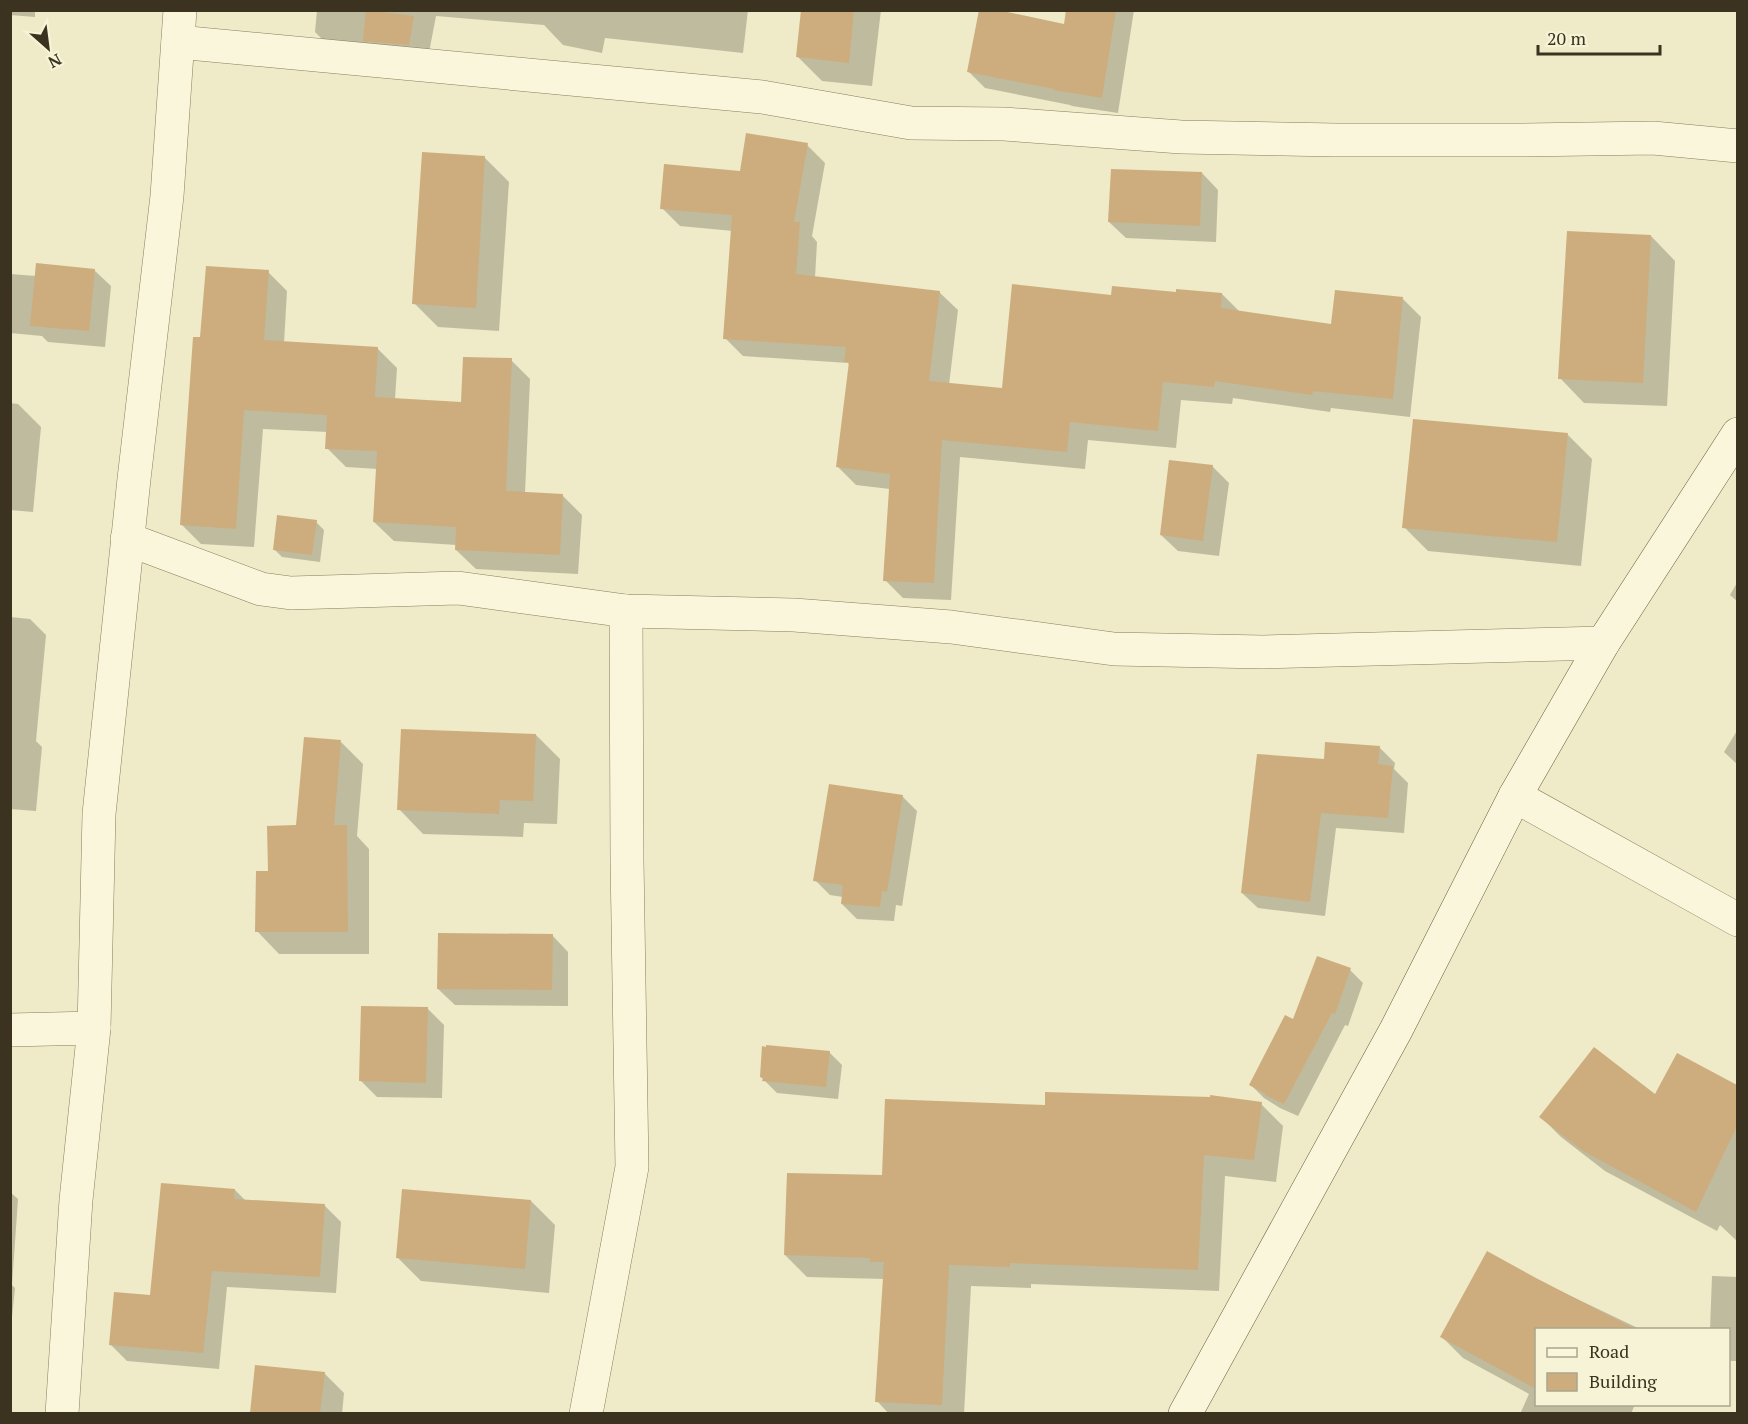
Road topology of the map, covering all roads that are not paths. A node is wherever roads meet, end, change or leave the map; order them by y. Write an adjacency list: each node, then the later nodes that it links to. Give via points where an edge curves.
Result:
1 (179, 26): 2 (street, via 762,97 911,123 1004,124 1181,137 1653,138); 4 (street, via 167,196)
2 (1737, 146)
3 (1737, 434): 6 (street)
4 (127, 539): 5 (street, via 261,589 291,593 458,588); 9 (street, via 99,814)
5 (626, 611): 6 (street, via 794,615 940,626 1114,649 1263,652); 13 (street, via 632,1167)
6 (1603, 644): 7 (street)
7 (1515, 796): 8 (street); 11 (street)
8 (1737, 920)
9 (94, 1028): 10 (street); 12 (street, via 76,1200)
10 (10, 1030)
11 (1194, 1410)
12 (62, 1413)
13 (586, 1413)

